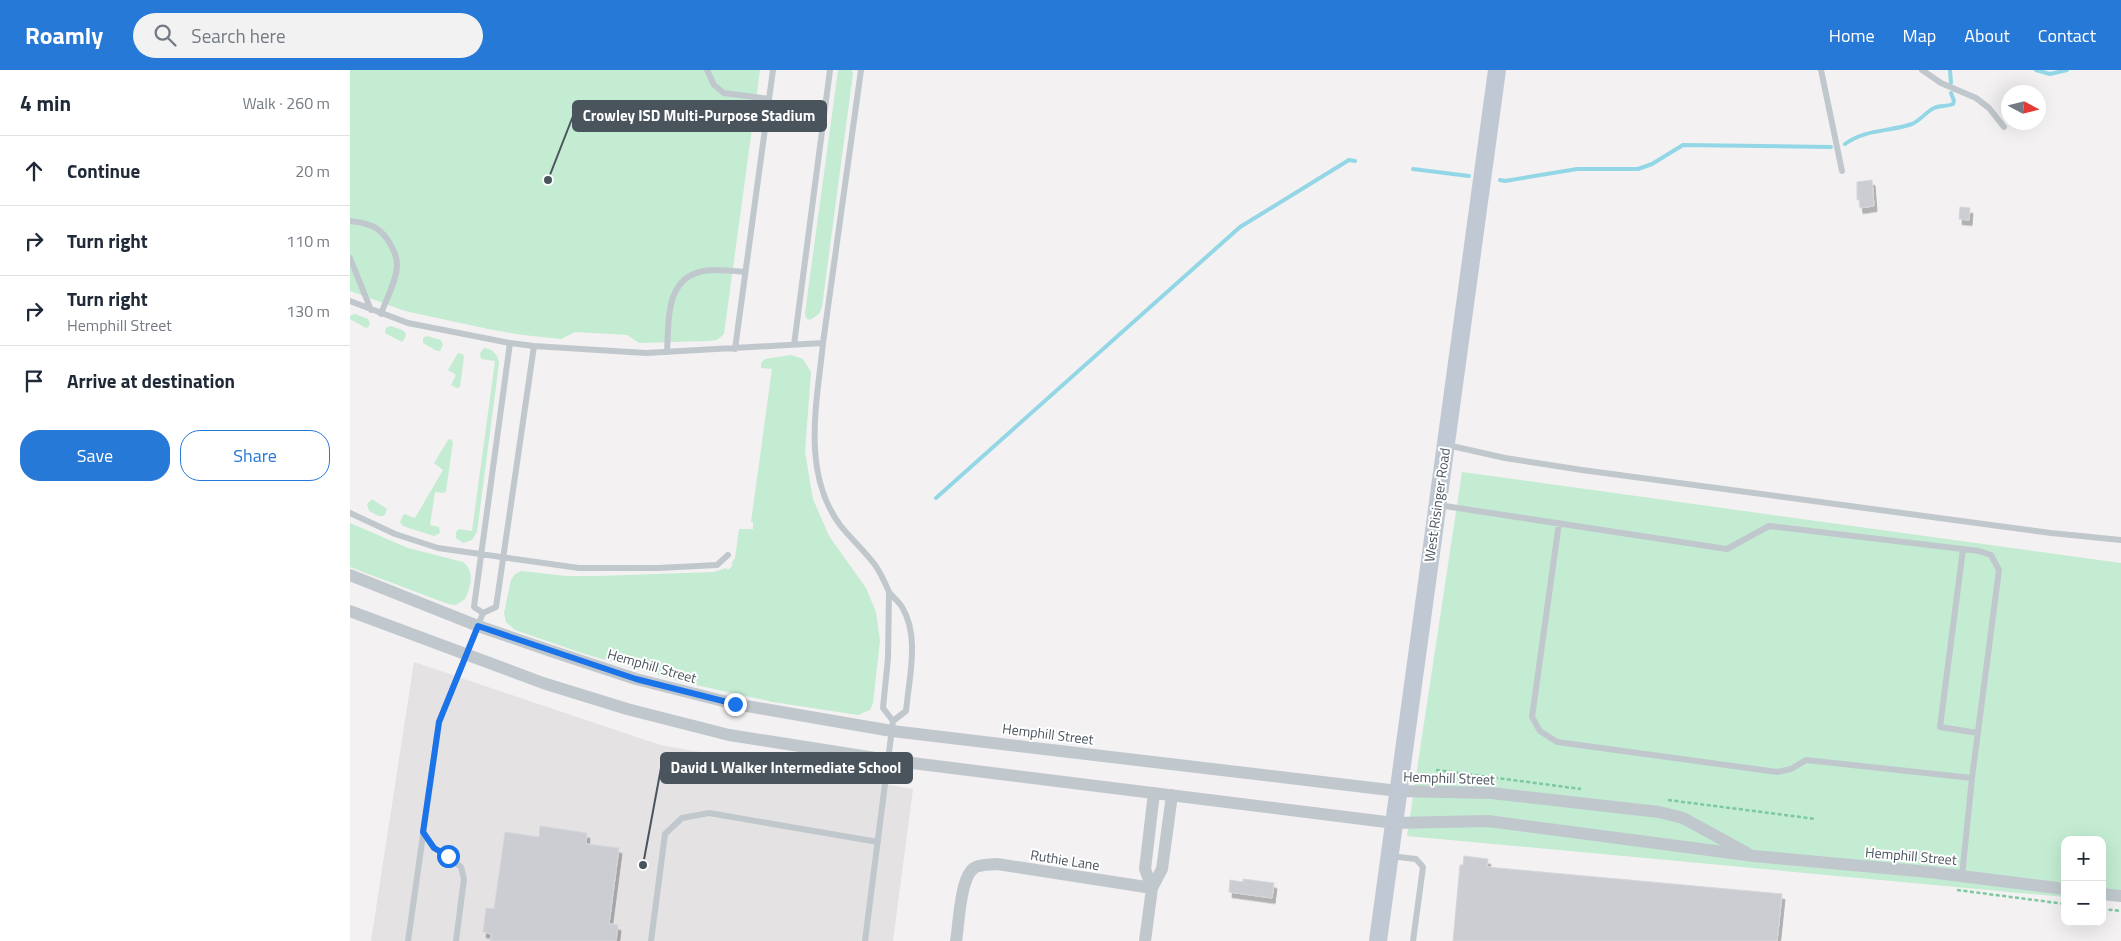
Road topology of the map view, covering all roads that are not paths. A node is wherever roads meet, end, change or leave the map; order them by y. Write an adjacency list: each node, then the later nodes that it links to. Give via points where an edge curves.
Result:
1 (706, 70): 8 (lane, via 714,85 724,93)
2 (772, 70): 8 (lane)
3 (830, 70): 19 (lane)
4 (861, 70): 18 (lane)
5 (1497, 70): 23 (street, West Risinger Road)
6 (1821, 70): 10 (lane)
7 (1922, 70): 9 (lane, via 1941,83 1976,98)
8 (769, 99): 13 (lane)
9 (2001, 123)
10 (1842, 171)
11 (350, 221): 16 (lane, via 378,229 397,258)
12 (350, 258): 15 (lane)
13 (746, 272): 21 (lane); 22 (lane, via 713,270 692,275 679,284 670,303)
14 (350, 301): 15 (lane)
15 (371, 310): 16 (lane)
16 (381, 314): 17 (lane, via 408,323)
17 (510, 343): 20 (lane); 29 (lane)
18 (823, 344): 19 (lane); 33 (lane, via 814,424 815,457 822,491 840,524 876,566)
19 (794, 345): 21 (lane)
20 (534, 346): 22 (lane); 31 (lane)
21 (735, 349): 22 (lane)
22 (667, 352)
23 (1445, 445): 24 (street, West Risinger Road); 27 (lane, via 1582,470)
24 (1437, 504): 26 (lane); 42 (street, West Risinger Road)
25 (350, 513): 29 (lane, via 422,543)
26 (1559, 523): 28 (lane, via 1727,549 1769,526); 41 (lane, via 1532,717 1540,732 1557,742 1777,772 1792,769 1806,760)
27 (2121, 540)
28 (1963, 549): 39 (lane, via 1991,555 1999,570); 39 (lane, via 1940,727)
29 (481, 555): 31 (lane); 35 (lane, via 474,607)
30 (728, 555): 31 (lane, via 717,565 658,568 579,568)
31 (505, 557): 35 (lane, via 496,607)
32 (350, 575): 36 (street, Hemphill Street)
33 (889, 592): 38 (lane, via 883,708); 38 (lane, via 902,607 912,634 906,711)
34 (350, 611): 37 (street, Hemphill Street)
35 (483, 613): 36 (lane)
36 (478, 626): 37 (lane); 38 (street, Hemphill Street, via 636,679 726,702)
37 (467, 656): 40 (street, Hemphill Street, via 627,709 729,735); 46 (lane, via 439,722)
38 (892, 726): 40 (lane); 42 (street, Hemphill Street)
39 (1978, 733): 41 (lane)
40 (888, 760): 43 (street, Hemphill Street); 47 (lane)
41 (1972, 778): 50 (lane)
42 (1398, 791): 45 (street, West Risinger Road); 49 (street, Hemphill Street, via 1492,794 1659,812 1683,818)
43 (1154, 793): 44 (street, Hemphill Street); 51 (street, via 1145,869)
44 (1172, 795): 45 (street, Hemphill Street); 51 (street, via 1162,870)
45 (1394, 823): 48 (street, West Risinger Road); 49 (street, Hemphill Street, via 1488,821)
46 (423, 832): 55 (lane); 56 (lane, via 434,848 461,867 464,878)
47 (878, 842): 57 (lane, via 709,812 682,818 666,834); 58 (lane)
48 (1389, 856): 61 (street, West Risinger Road); 62 (lane, via 1416,859 1423,866)
49 (1754, 856): 50 (street, Hemphill Street)
50 (1962, 876): 52 (street, Hemphill Street)
51 (1152, 888): 59 (street, Ruthie Lane, via 997,864 974,868 964,884); 60 (street)
52 (2061, 888)
53 (2106, 894): 54 (street)
54 (2121, 896)
55 (408, 941)
56 (456, 941)
57 (651, 941)
58 (866, 941)
59 (956, 941)
60 (1145, 941)
61 (1378, 941)
62 (1413, 941)

